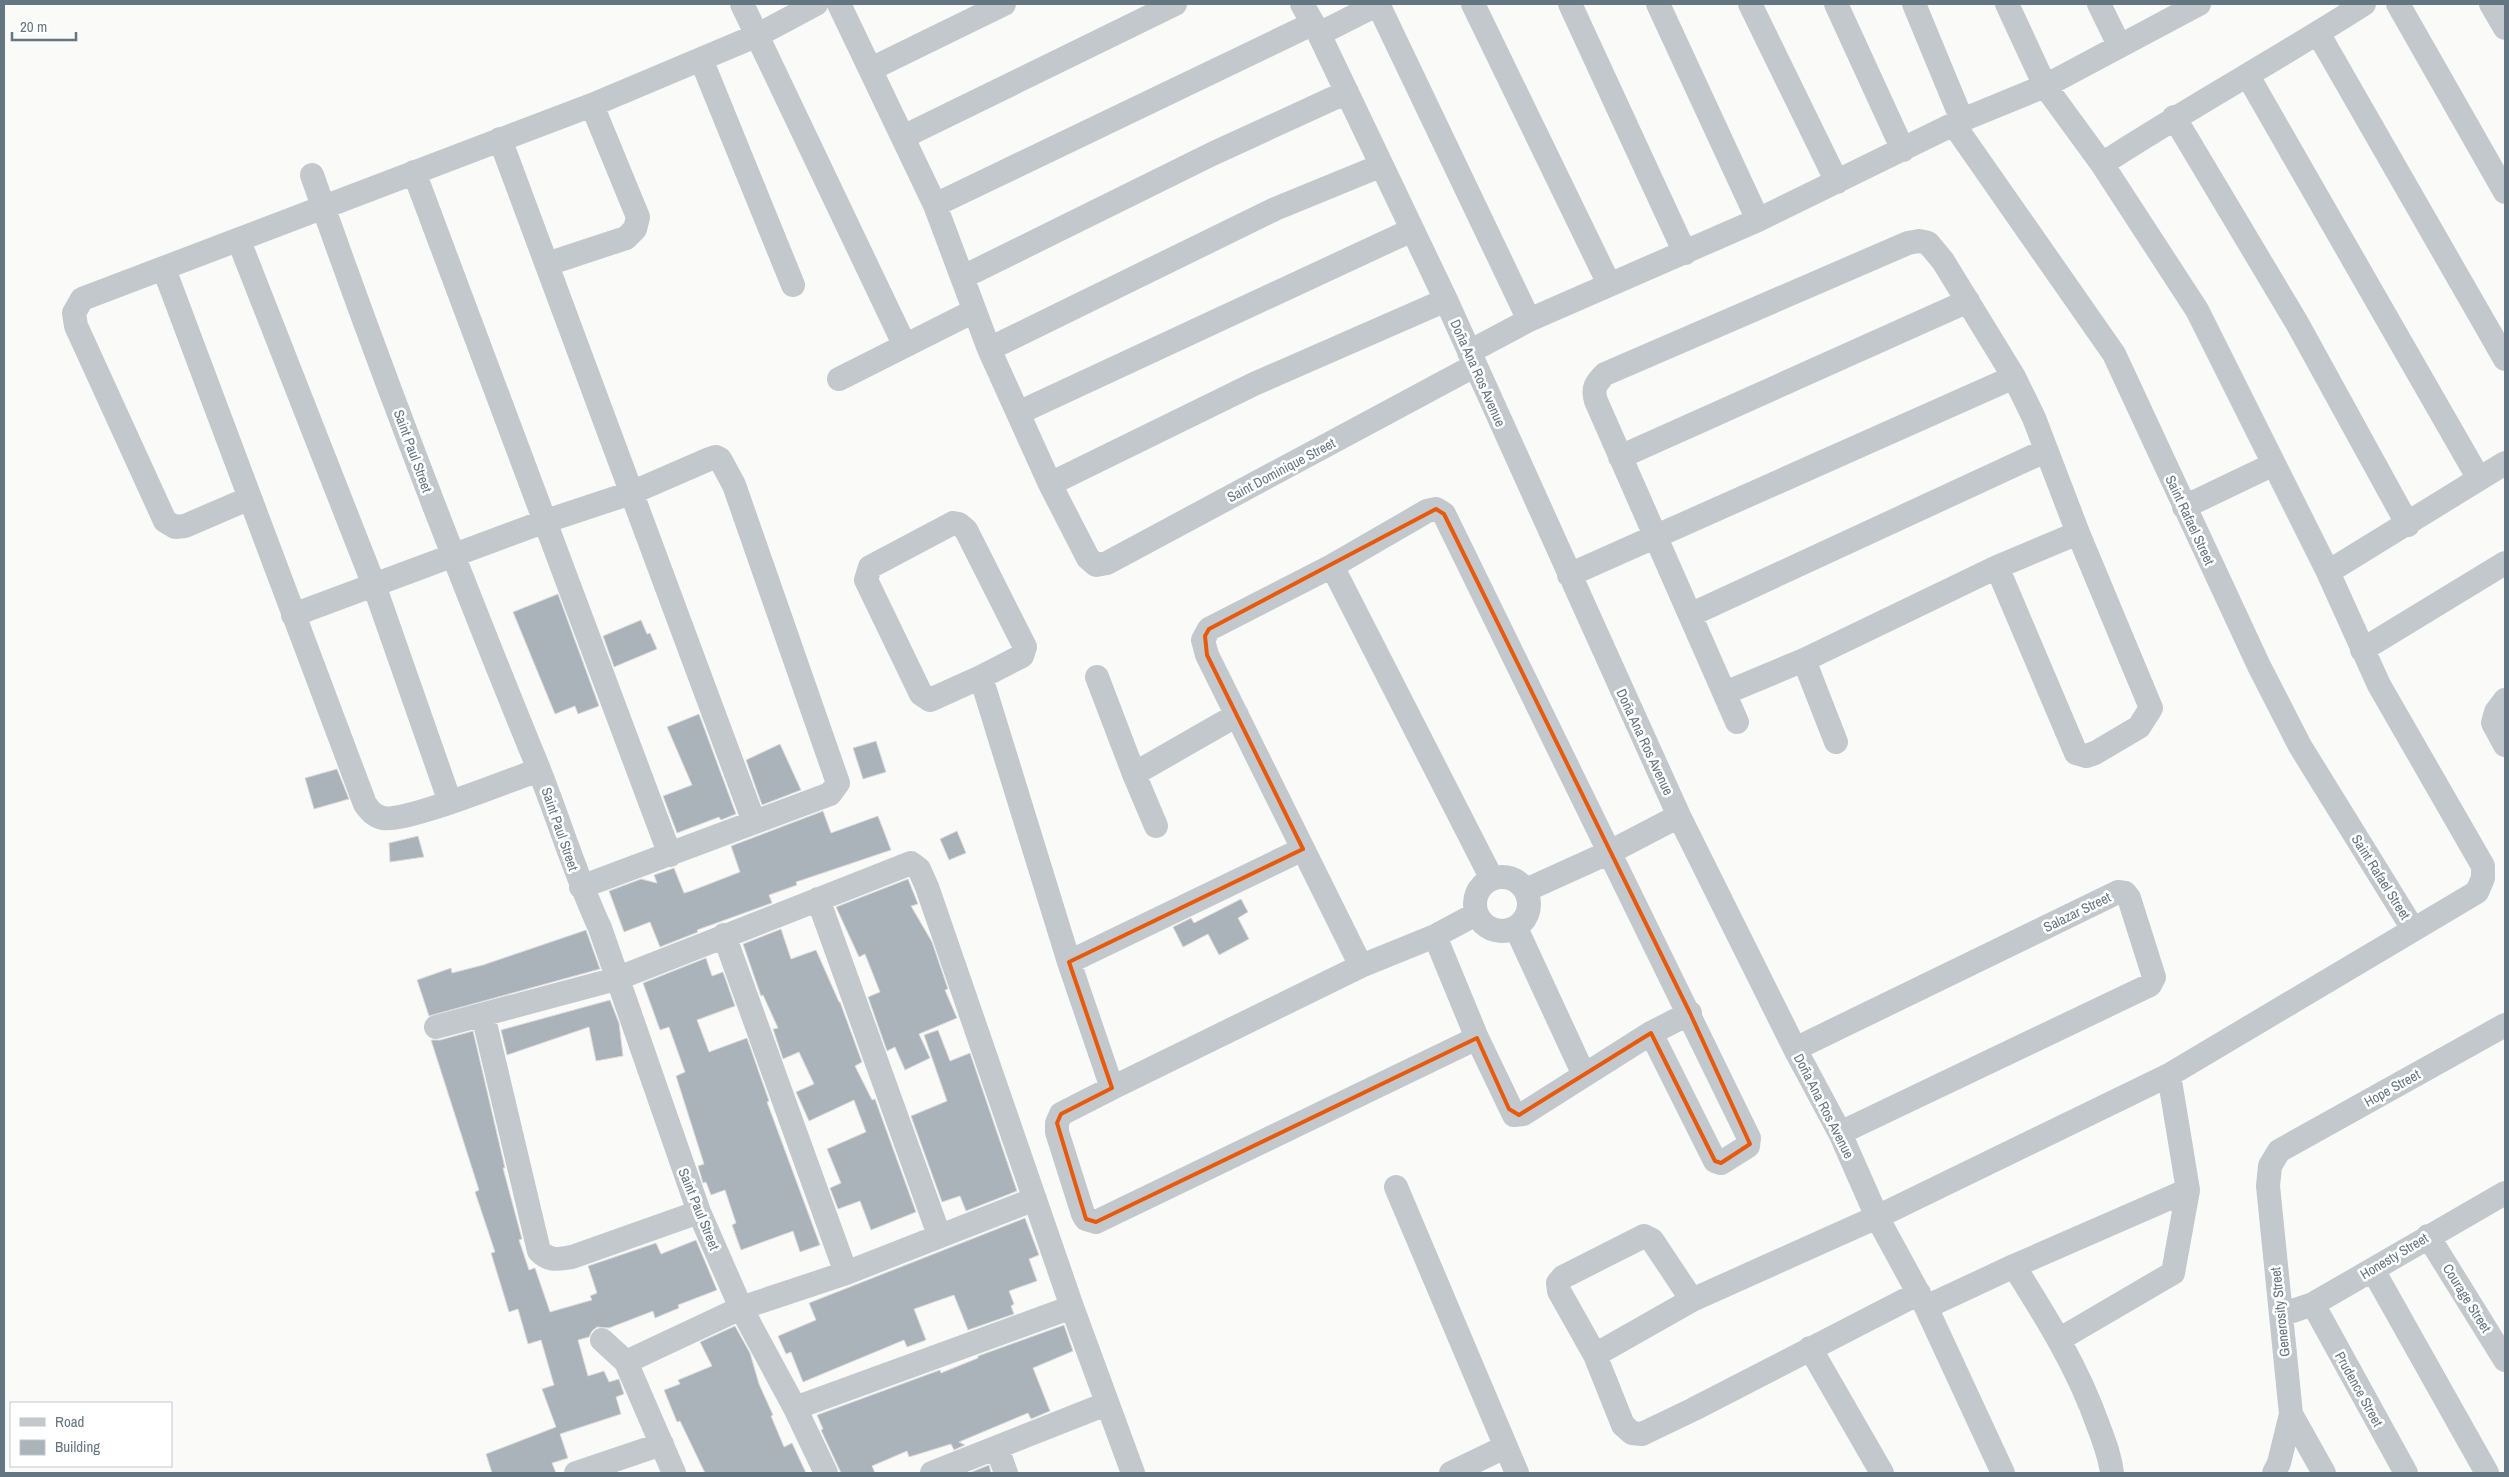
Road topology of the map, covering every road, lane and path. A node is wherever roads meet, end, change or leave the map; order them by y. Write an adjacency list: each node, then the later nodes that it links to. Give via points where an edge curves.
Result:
1 (742, 4): 22 (street)
2 (816, 4): 22 (street)
3 (839, 4): 25 (street)
4 (1004, 4): 25 (street)
5 (1175, 4): 32 (street)
6 (1378, 4): 19 (street); 55 (street)
7 (1474, 4): 50 (street)
8 (1570, 4): 46 (street)
9 (1658, 4): 43 (street)
10 (1750, 4): 39 (street)
11 (1836, 4): 34 (street)
12 (1914, 4): 31 (street, Saint Rafael Street)
13 (2007, 4): 27 (street)
14 (2099, 4): 23 (street)
15 (2364, 4): 21 (street)
16 (2398, 4): 40 (street)
17 (2491, 4): 20 (street)
18 (2191, 6): 23 (street)
19 (1311, 21): 28 (street, Doña Ana Ros Avenue); 41 (street)
20 (2505, 28)
21 (2318, 34): 26 (street); 59 (street)
22 (758, 35): 24 (street); 56 (street)
23 (2119, 45): 27 (street)
24 (701, 59): 29 (street); 51 (street)
25 (871, 69): 32 (street)
26 (2248, 76): 30 (street); 67 (street)
27 (2045, 86): 31 (street); 35 (street)
28 (1347, 92): 36 (street, Doña Ana Ros Avenue); 49 (street, via 1212,154)
29 (592, 105): 33 (street); 47 (street, via 638,217 626,238)
30 (2174, 117): 35 (street); 73 (street, via 2297,323)
31 (1962, 120): 34 (street); 71 (street, Saint Rafael Street, via 1959,132 2114,354)
32 (902, 137): 41 (street)
33 (500, 139): 37 (street); 47 (street)
34 (1903, 150): 39 (street)
35 (2102, 164): 66 (street, via 2197,310)
36 (1380, 166): 44 (street, Doña Ana Ros Avenue); 57 (street, via 1274,209)
37 (414, 172): 42 (street); 72 (street)
38 (312, 176): 42 (street, Saint Paul Street)
39 (1837, 182): 43 (street)
40 (2505, 192)
41 (935, 205): 49 (street)
42 (323, 206): 45 (street); 76 (street, Saint Paul Street)
43 (1758, 220): 46 (street)
44 (1412, 230): 52 (street, Doña Ana Ros Avenue); 62 (street)
45 (239, 241): 48 (street); 82 (street)
46 (1685, 253): 50 (street)
47 (548, 264): 69 (street)
48 (164, 269): 70 (street); 70 (street, via 82,299 74,312 76,326 165,521 175,527 185,526)
49 (963, 277): 54 (street)
50 (1609, 284): 55 (street)
51 (793, 285)
52 (1446, 300): 58 (street, Doña Ana Ros Avenue); 68 (street, via 1254,384)
53 (1968, 301): 60 (street); 64 (street); 64 (street, via 1928,243 1908,243 1605,374 1596,382 1593,391)
54 (974, 311): 56 (street); 57 (street)
55 (1529, 320): 58 (street)
56 (905, 346): 61 (street)
57 (988, 349): 62 (street)
58 (1472, 359): 68 (street, Saint Dominique Street, via 1107,563 1096,565 1088,558); 81 (street, Doña Ana Ros Avenue)
59 (2505, 359)
60 (2014, 377): 63 (street, via 2034,418); 75 (street)
61 (839, 378)
62 (1018, 413): 68 (street)
63 (2045, 451): 74 (street); 84 (street)
64 (1620, 457): 75 (street)
65 (2505, 463): 67 (street)
66 (2274, 464): 71 (street); 80 (street)
67 (2478, 479): 73 (street)
68 (1050, 484)
69 (631, 493): 72 (street); 99 (street); 99 (street, via 716,457 724,462 734,485 838,783 830,794)
70 (250, 498): 83 (street)
71 (2184, 507): 110 (street, Saint Rafael Street, via 2300,746)
72 (544, 522): 76 (street); 103 (street)
73 (2408, 525): 80 (street)
74 (2078, 533): 79 (street); 79 (street, via 2151,708 2140,727 2096,754 2076,753)
75 (1654, 536): 81 (street); 84 (street)
76 (453, 557): 82 (street); 95 (street, Saint Paul Street)
77 (2505, 563): 85 (street)
78 (1332, 566): 91 (street, via 1209,629 1203,640 1207,655); 102 (street, via 1427,511 1441,511); 104 (street)
79 (1997, 567): 86 (street)
80 (2328, 572): 85 (street)
81 (1569, 575): 98 (street, Doña Ana Ros Avenue)
82 (374, 585): 83 (street); 97 (street)
83 (293, 615): 97 (street, via 365,804 373,814 396,818)
84 (1690, 615): 89 (street)
85 (2362, 650): 110 (street, via 2483,866 2483,878 2477,892)
86 (1804, 660): 89 (street); 93 (street)
87 (981, 677): 87 (street, via 926,699 866,580 870,567 953,523 966,530 1025,647 1022,656); 113 (street)
88 (1097, 677): 96 (street)
89 (1725, 693): 92 (street)
90 (2505, 700): 94 (street, via 2493,723)
91 (1237, 715): 96 (street); 101 (street)
92 (1737, 722)
93 (1836, 742)
94 (2505, 745)
95 (539, 770): 97 (street); 105 (street, Saint Paul Street)
96 (1134, 774): 100 (street)
97 (450, 802)
98 (1679, 816): 102 (street); 122 (street, Doña Ana Ros Avenue)
99 (754, 822): 103 (street)
100 (1156, 826)
101 (1302, 848): 113 (street); 114 (street)
102 (1610, 852): 106 (street); 116 (street)
103 (670, 855): 105 (street)
104 (1492, 878): 106 (street, via 1517,880); 108 (street, via 1481,887 1475,900)
105 (581, 887): 115 (street, Saint Paul Street, via 600,928)
106 (1526, 890): 109 (street, via 1530,904 1526,918)
107 (818, 899): 111 (street); 131 (street, via 911,863 919,869); 134 (street)
108 (1476, 914): 109 (street, via 1493,930 1505,932); 112 (street)
109 (1516, 928): 123 (street)
110 (2413, 929): 124 (street)
111 (724, 935): 115 (street); 138 (street)
112 (1435, 936): 114 (street); 121 (street)
113 (1069, 962): 125 (street)
114 (1361, 966): 125 (street)
115 (616, 979): 117 (street); 132 (street, Saint Paul Street)
116 (1690, 1013): 120 (street); 120 (street, via 1749,1138 1748,1146 1721,1163 1715,1161)
117 (483, 1015): 119 (street); 132 (street, via 539,1251 546,1259 572,1257)
118 (2505, 1025): 127 (street, Hope Street)
119 (436, 1027)
120 (1651, 1033): 123 (street)
121 (1477, 1038): 123 (street, via 1514,1115 1523,1114); 125 (street, via 1093,1222 1083,1214 1057,1123 1061,1114)
122 (1795, 1049): 126 (street, Doña Ana Ros Avenue); 126 (street, Salazar Street, via 2118,892 2129,898 2154,977 2150,984)
123 (1584, 1075)
124 (2169, 1075): 129 (street); 133 (street)
125 (1112, 1088)
126 (1840, 1133): 133 (street, Doña Ana Ros Avenue)
127 (2279, 1151): 144 (street, Generosity Street, via 2270,1166 2268,1186)
128 (1396, 1187): 155 (street)
129 (2188, 1190): 136 (street); 145 (street, via 2173,1273)
130 (2505, 1193): 135 (street, Honesty Street)
131 (1035, 1199): 134 (street); 142 (street)
132 (699, 1212): 143 (street, Saint Paul Street)
133 (1877, 1218): 139 (street); 140 (street, Doña Ana Ros Avenue)
134 (939, 1235): 138 (street)
135 (2428, 1236): 137 (street, Honesty Street); 149 (street, Courage Street)
136 (2014, 1266): 140 (street); 145 (street)
137 (2373, 1270): 141 (street, Honesty Street); 172 (street)
138 (846, 1273): 143 (street)
139 (1692, 1300): 148 (street); 148 (street, via 1652,1240 1644,1236 1563,1277 1557,1288)
140 (1922, 1300): 147 (street); 167 (street, Doña Ana Ros Avenue)
141 (2313, 1304): 144 (street, Honesty Street); 171 (street, Prudence Street)
142 (1072, 1307): 151 (street); 152 (street)
143 (741, 1308): 150 (street); 152 (street, Saint Paul Street)
144 (2281, 1315): 153 (street, Generosity Street)
145 (2060, 1339): 168 (street, via 2093,1410)
146 (602, 1340): 150 (street)
147 (1810, 1348): 148 (street, via 1642,1434 1628,1432 1623,1425); 166 (street)
148 (1595, 1355)
149 (2505, 1360)
150 (626, 1362): 154 (street)
151 (1106, 1404): 156 (street); 163 (street)
152 (796, 1408): 160 (street, Saint Paul Street)
153 (2291, 1414): 169 (street, Generosity Street); 170 (street)
154 (662, 1444): 158 (street); 159 (street)
155 (1505, 1447): 164 (street); 165 (street)
156 (997, 1448): 161 (street); 162 (street)
157 (2505, 1466): 173 (street)
158 (576, 1473)
159 (674, 1473)
160 (826, 1473)
161 (932, 1473)
162 (1006, 1473)
163 (1133, 1473)
164 (1451, 1473)
165 (1517, 1473)
166 (1882, 1473)
167 (2003, 1473)
168 (2112, 1473)
169 (2274, 1473)
170 (2324, 1473)
171 (2406, 1473)
172 (2487, 1473)
173 (2495, 1473)

